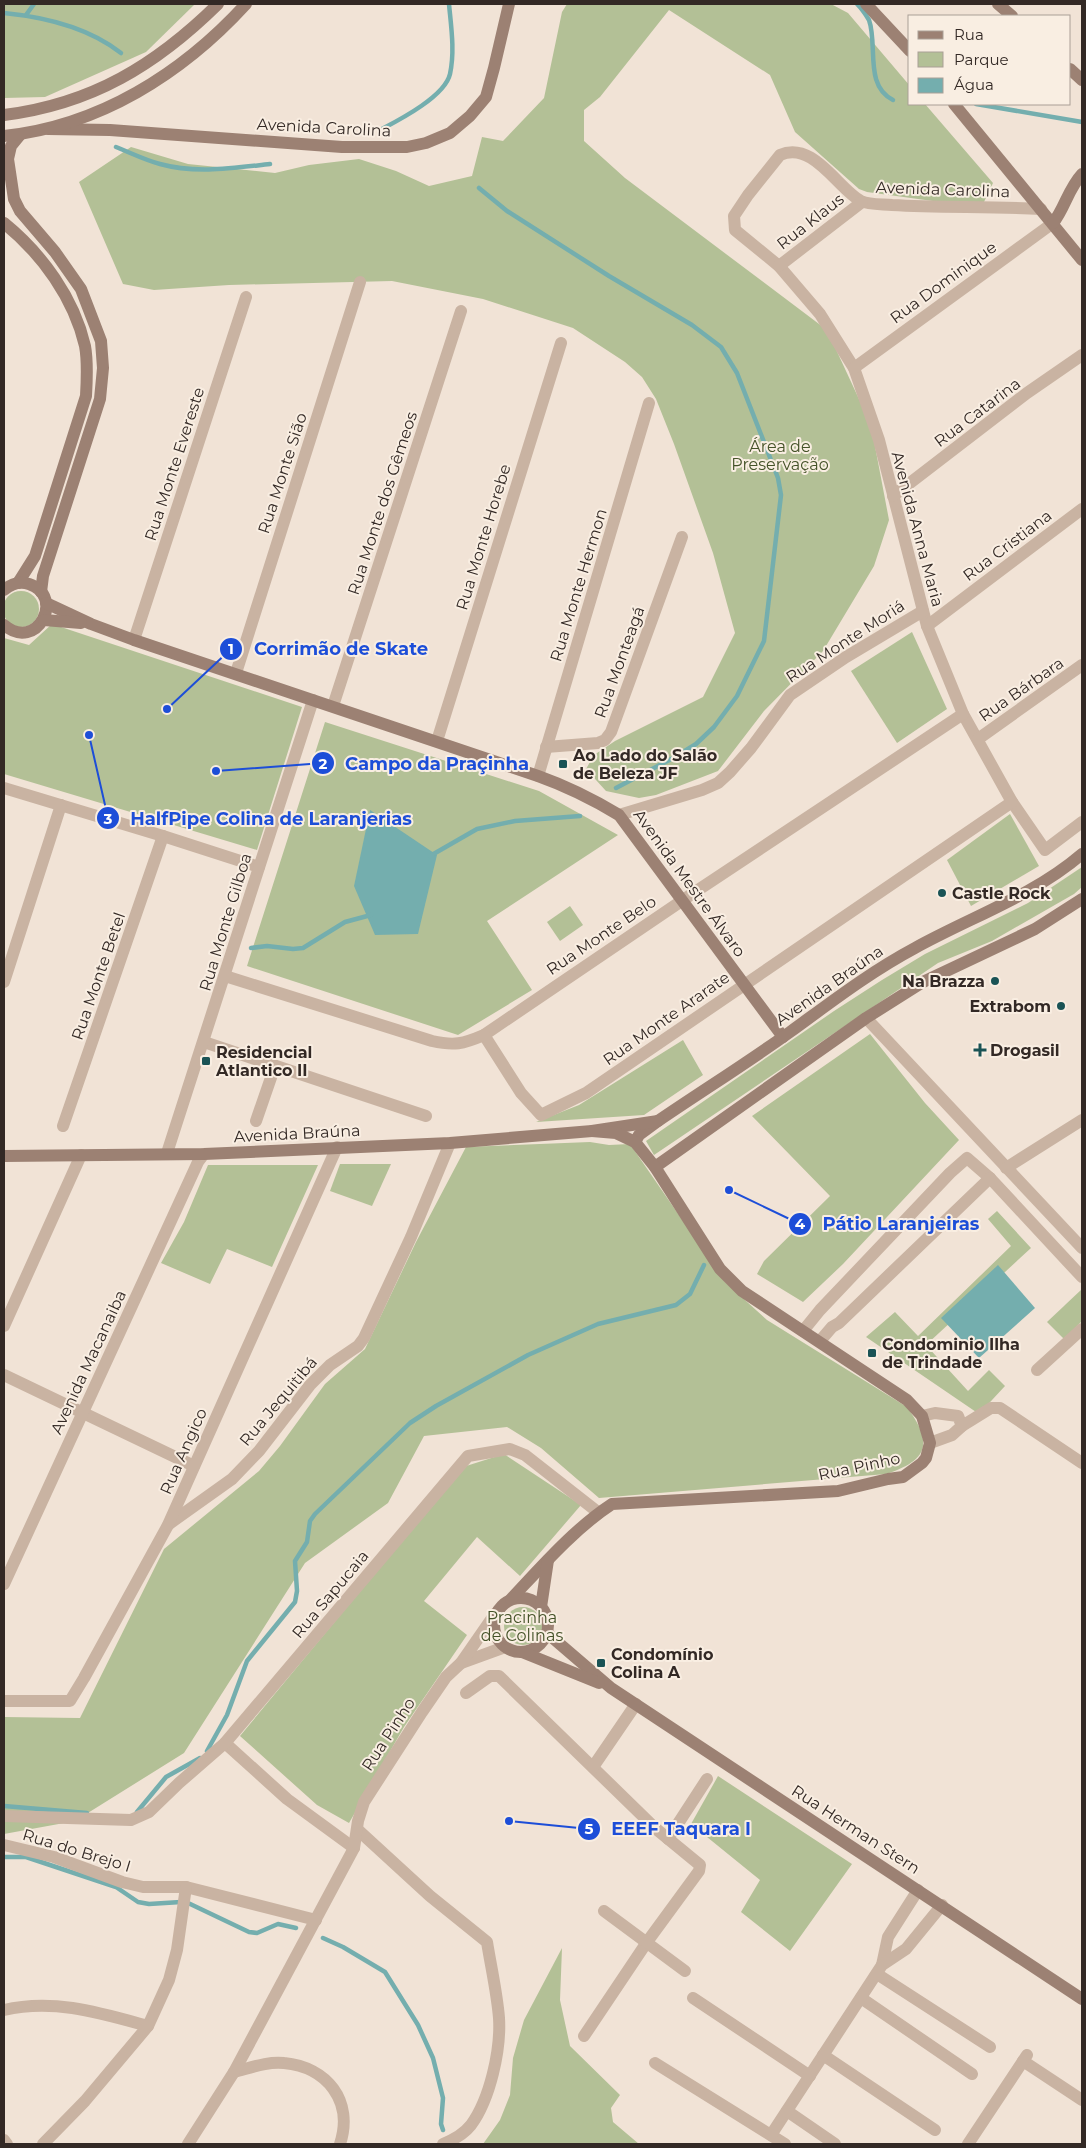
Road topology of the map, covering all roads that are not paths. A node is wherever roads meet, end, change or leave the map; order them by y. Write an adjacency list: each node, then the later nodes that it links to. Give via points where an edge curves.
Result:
1 (218, 4): 11 (street, via 160,53 96,92)
2 (246, 4): 12 (street, via 203,47 151,84 98,112)
3 (509, 4): 12 (street, Avenida Carolina, via 486,97 450,133 426,143 407,148 342,147 129,131)
4 (866, 4): 7 (street)
5 (998, 4): 6 (street)
6 (1011, 15)
7 (908, 49)
8 (1071, 70): 9 (street)
9 (1082, 80)
10 (955, 105): 17 (street, Avenida Carolina)
11 (4, 115)
12 (48, 129): 13 (street)
13 (20, 134): 14 (street); 36 (street, via 11,146 8,159 14,199 81,289 101,342 103,368 100,399 43,576)
14 (4, 136)
15 (1082, 174): 18 (street, via 1073,184 1060,215)
16 (862, 202): 17 (street, Avenida Carolina); 20 (street, Avenida Carolina, via 818,162 787,152 780,155 734,216); 23 (street, Rua Klaus)
17 (1040, 209): 18 (street, Avenida Carolina)
18 (1052, 223): 21 (street, Avenida Carolina); 29 (street, Rua Dominique)
19 (4, 224): 34 (street, via 42,262 68,297 84,345 87,368 86,396 35,556)
20 (740, 235): 23 (street, Avenida Anna Maria)
21 (1078, 247): 22 (street, Avenida Carolina)
22 (1082, 260)
23 (779, 266): 29 (street, Avenida Anna Maria, via 820,314)
24 (360, 282): 44 (street, Rua Monte Sião)
25 (246, 297): 42 (street, Rua Monte Evereste)
26 (461, 311): 46 (street, Rua Monte dos Gêmeos)
27 (561, 343): 49 (street, Rua Monte Horebe)
28 (1082, 355): 31 (street, Rua Catarina)
29 (854, 368): 31 (street, Avenida Anna Maria, via 879,440)
30 (649, 403): 50 (street, Rua Monte Hermon)
31 (893, 496): 37 (street, Avenida Anna Maria)
32 (1082, 509): 41 (street, Rua Cristiana)
33 (682, 537): 50 (street, Rua Monteagá, via 606,740)
34 (18, 583): 35 (street); 36 (street, Avenida Mestre Álvaro, via 31,585)
35 (4, 590)
36 (44, 598): 38 (street); 39 (street, Avenida Mestre Álvaro)
37 (923, 611): 41 (street, Avenida Anna Maria); 55 (street, Rua Monte Moriá, via 790,695 746,754 718,783)
38 (44, 620): 39 (street, Avenida Mestre Álvaro); 40 (street, via 37,628 24,633 13,632)
39 (91, 624): 42 (street, Avenida Mestre Álvaro)
40 (4, 625)
41 (927, 626): 47 (street, Avenida Anna Maria)
42 (134, 640): 44 (street, Avenida Mestre Álvaro)
43 (1082, 665): 48 (street, Rua Bárbara)
44 (236, 673): 45 (street, Avenida Mestre Álvaro)
45 (313, 700): 46 (street, Avenida Mestre Álvaro); 59 (street, Rua Monte Gilboa)
46 (333, 706): 49 (street, Avenida Mestre Álvaro)
47 (963, 714): 48 (street, Avenida Anna Maria); 61 (street, Rua Monte Belo)
48 (978, 739): 53 (street, Avenida Anna Maria)
49 (437, 741): 51 (street, Avenida Mestre Álvaro)
50 (546, 747): 51 (street, Rua Monte Hermon)
51 (538, 776): 55 (street, Avenida Mestre Álvaro, via 576,790)
52 (4, 788): 54 (street)
53 (1012, 802): 56 (street, Avenida Anna Maria, via 1045,850); 64 (street, Rua Monte Ararate)
54 (61, 805): 57 (street); 63 (street)
55 (619, 815): 61 (street, Avenida Mestre Álvaro)
56 (1082, 822)
57 (163, 836): 59 (street); 74 (street, Rua Monte Betel)
58 (1082, 854): 67 (street, Avenida Braúna, via 1052,877 915,948 860,981)
59 (259, 868): 62 (street, Rua Monte Gilboa)
60 (1082, 899): 65 (street, via 1035,928 923,982)
61 (683, 900): 64 (street, Avenida Mestre Álvaro); 66 (street, Rua Monte Belo)
62 (225, 976): 66 (street, Rua Monte Belo, via 439,1043 463,1044); 68 (street, Rua Monte Gilboa)
63 (4, 982)
64 (744, 984): 66 (street, Rua Monte Ararate, via 586,1093 541,1115 521,1092); 67 (street, Avenida Mestre Álvaro)
65 (866, 1018): 83 (street); 84 (street)
66 (484, 1035)
67 (783, 1037): 73 (street, Avenida Braúna)
68 (204, 1042): 69 (street); 79 (street, Rua Monte Gilboa)
69 (275, 1066): 70 (street); 72 (street)
70 (426, 1116)
71 (1082, 1120): 84 (street)
72 (256, 1121)
73 (658, 1121): 75 (street, Avenida Braúna); 76 (street, via 638,1135)
74 (63, 1126)
75 (592, 1130): 76 (street, Avenida Braúna, via 616,1133); 77 (street, Avenida Braúna)
76 (635, 1142): 83 (street)
77 (450, 1143): 78 (street, Avenida Braúna); 101 (street, Rua Jequitibá, via 364,1338 310,1385 259,1451 232,1479)
78 (337, 1147): 80 (street, Avenida Braúna); 99 (street, Rua Angico)
79 (167, 1153): 80 (street, Avenida Braúna); 81 (street, Avenida Braúna)
80 (204, 1154): 94 (street, Avenida Macanaiba)
81 (81, 1155): 82 (street, Avenida Braúna); 88 (street)
82 (4, 1156)
83 (655, 1167): 90 (street, via 720,1269 742,1291)
84 (1006, 1168): 86 (street)
85 (990, 1178): 87 (street); 90 (street, via 970,1160 963,1160); 91 (street)
86 (1082, 1248)
87 (1082, 1277)
88 (4, 1326)
89 (1082, 1329): 92 (street)
90 (803, 1331): 91 (street)
91 (820, 1341): 95 (street, via 907,1400)
92 (1038, 1370)
93 (4, 1375): 94 (street)
94 (83, 1413): 99 (street); 103 (street, Avenida Macanaiba)
95 (922, 1416): 96 (street, via 935,1413); 97 (street)
96 (960, 1421): 97 (street, via 952,1435); 98 (street, via 991,1408 1000,1408)
97 (930, 1443): 100 (street, Rua Pinho, via 926,1458 903,1477 838,1491 620,1503 612,1504)
98 (1082, 1463)
99 (194, 1466): 101 (street, Rua Angico)
100 (599, 1513): 102 (street, Rua Pinho); 115 (street, Rua Sapucaia, via 516,1450 468,1456)
101 (168, 1525): 113 (street, Rua Angico, via 70,1701)
102 (548, 1560): 104 (street, Rua Pinho); 105 (street)
103 (4, 1584)
104 (511, 1599): 105 (street, via 527,1598); 106 (street)
105 (541, 1607): 107 (street, via 547,1617)
106 (495, 1614): 108 (street, via 497,1640); 110 (street, Rua Pinho)
107 (547, 1633): 109 (street, via 540,1644); 111 (street, Rua Herman Stern)
108 (505, 1647): 109 (street); 110 (street, Rua Pinho)
109 (522, 1652): 111 (street, Rua Herman Stern)
110 (461, 1663): 119 (street, Rua Pinho, via 422,1712 364,1802)
111 (611, 1688): 114 (street, Rua Herman Stern)
112 (466, 1693): 116 (street, via 490,1676 499,1676)
113 (4, 1701)
114 (636, 1704): 116 (street); 124 (street, Rua Herman Stern)
115 (225, 1743): 118 (street, Rua Sapucaia, via 150,1812 131,1820); 122 (street, via 287,1799)
116 (593, 1767): 120 (street)
117 (707, 1779): 120 (street)
118 (4, 1816)
119 (358, 1830): 122 (street, Rua Pinho); 152 (street, via 430,1896 487,1942 499,2019 490,2082 471,2125 461,2135)
120 (668, 1839): 128 (street, via 698,1862 700,1868)
121 (4, 1845): 123 (street, Rua do Brejo I, via 54,1857 143,1887)
122 (354, 1848): 127 (street, Rua Pinho)
123 (186, 1887): 127 (street, Rua do Brejo I); 135 (street, via 169,1980)
124 (918, 1890): 125 (street, Rua Herman Stern); 129 (street, via 888,1937)
125 (942, 1905): 129 (street, via 906,1949); 133 (street, Rua Herman Stern)
126 (604, 1911): 128 (street)
127 (316, 1920): 140 (street, Rua Pinho)
128 (647, 1942): 130 (street); 136 (street)
129 (880, 1970): 132 (street); 137 (street)
130 (685, 1971)
131 (693, 1998): 142 (street)
132 (861, 1998): 138 (street); 141 (street)
133 (1082, 1999)
134 (4, 2010): 135 (street, via 29,2005 58,2005)
135 (148, 2026): 149 (street, via 86,2101)
136 (584, 2036)
137 (990, 2047)
138 (824, 2055): 142 (street); 145 (street)
139 (655, 2063): 146 (street)
140 (234, 2072): 150 (street, Rua Pinho); 151 (street, via 283,2063 319,2075 335,2088 342,2104)
141 (972, 2074)
142 (810, 2076): 144 (street)
143 (1082, 2100): 155 (street, via 1025,2058)
144 (787, 2111): 146 (street); 154 (street)
145 (935, 2130)
146 (771, 2135): 153 (street)
147 (4, 2140): 148 (street)
148 (6, 2144)
149 (43, 2144)
150 (188, 2144)
151 (340, 2144)
152 (443, 2144)
153 (785, 2144)
154 (835, 2144)
155 (968, 2144)

